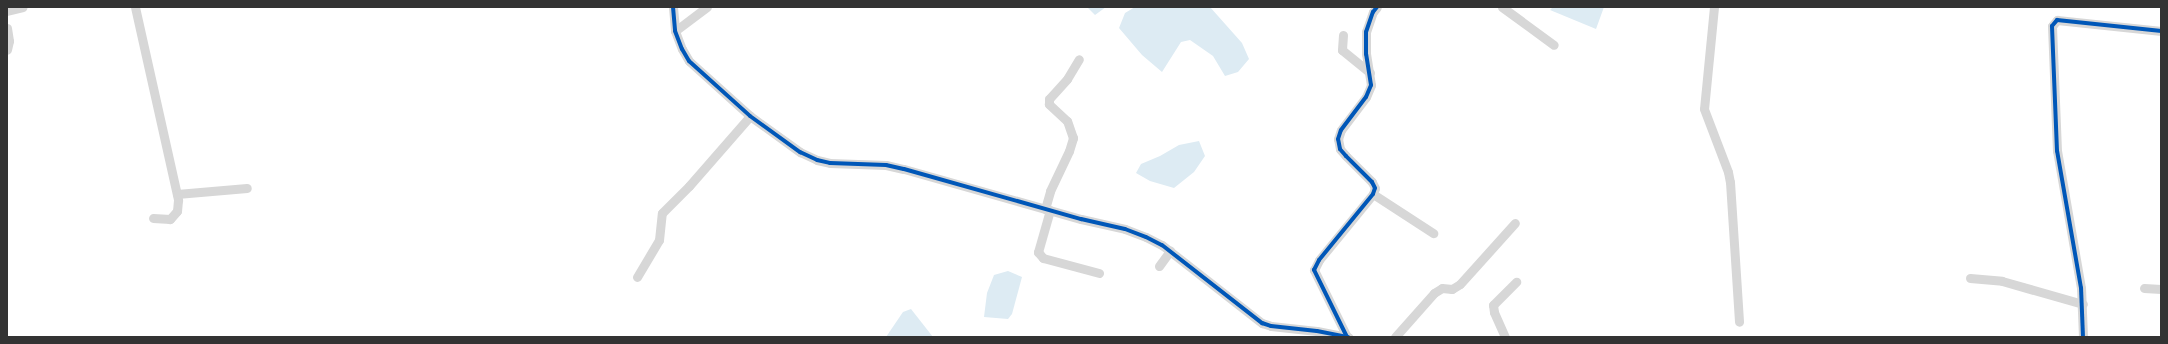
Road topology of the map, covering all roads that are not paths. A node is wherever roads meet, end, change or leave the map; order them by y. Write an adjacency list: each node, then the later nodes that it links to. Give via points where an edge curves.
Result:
1 (23, 7): 8 (street)
2 (135, 7): 19 (street)
3 (673, 7): 10 (street)
4 (707, 7): 10 (street)
5 (1377, 7): 16 (street, via 1366,32 1366,54)
6 (1502, 7): 13 (street)
7 (1714, 7): 34 (street, via 1704,109 1730,182)
8 (7, 11)
9 (7, 28): 14 (street)
10 (674, 31): 17 (street, via 689,61)
11 (2161, 31): 33 (street, via 2057,20 2052,26 2057,151)
12 (1343, 35): 16 (street, via 1342,50)
13 (1554, 45)
14 (7, 50)
15 (1079, 58): 21 (street, via 1067,79 1049,99 1049,104 1067,121 1073,138 1050,191)
16 (1370, 73): 20 (street, via 1371,85 1366,97 1341,130 1338,139 1340,149 1372,182 1375,188)
17 (750, 116): 21 (street, via 800,152 817,160 830,163 886,165); 28 (street, via 662,213 659,240)
18 (247, 188): 19 (street)
19 (177, 194): 22 (street, via 178,207 173,217 167,220)
20 (1373, 194): 24 (street); 35 (street, via 1318,260 1314,270)
21 (1047, 209): 25 (street, via 1125,229 1146,237); 27 (street, via 1038,252 1043,258)
22 (153, 218)
23 (1515, 223): 36 (street, via 1460,284 1452,289 1442,288 1434,293)
24 (1433, 233)
25 (1170, 251): 26 (street); 35 (street, via 1262,323)
26 (1159, 266)
27 (1099, 272)
28 (637, 277)
29 (1970, 278): 33 (street, via 2002,281)
30 (1516, 282): 37 (street, via 1493,306)
31 (2144, 288): 32 (street)
32 (2161, 289)
33 (2083, 304): 38 (street)
34 (1739, 322)
35 (1347, 337)
36 (1395, 337)
37 (1504, 337)
38 (2083, 337)

